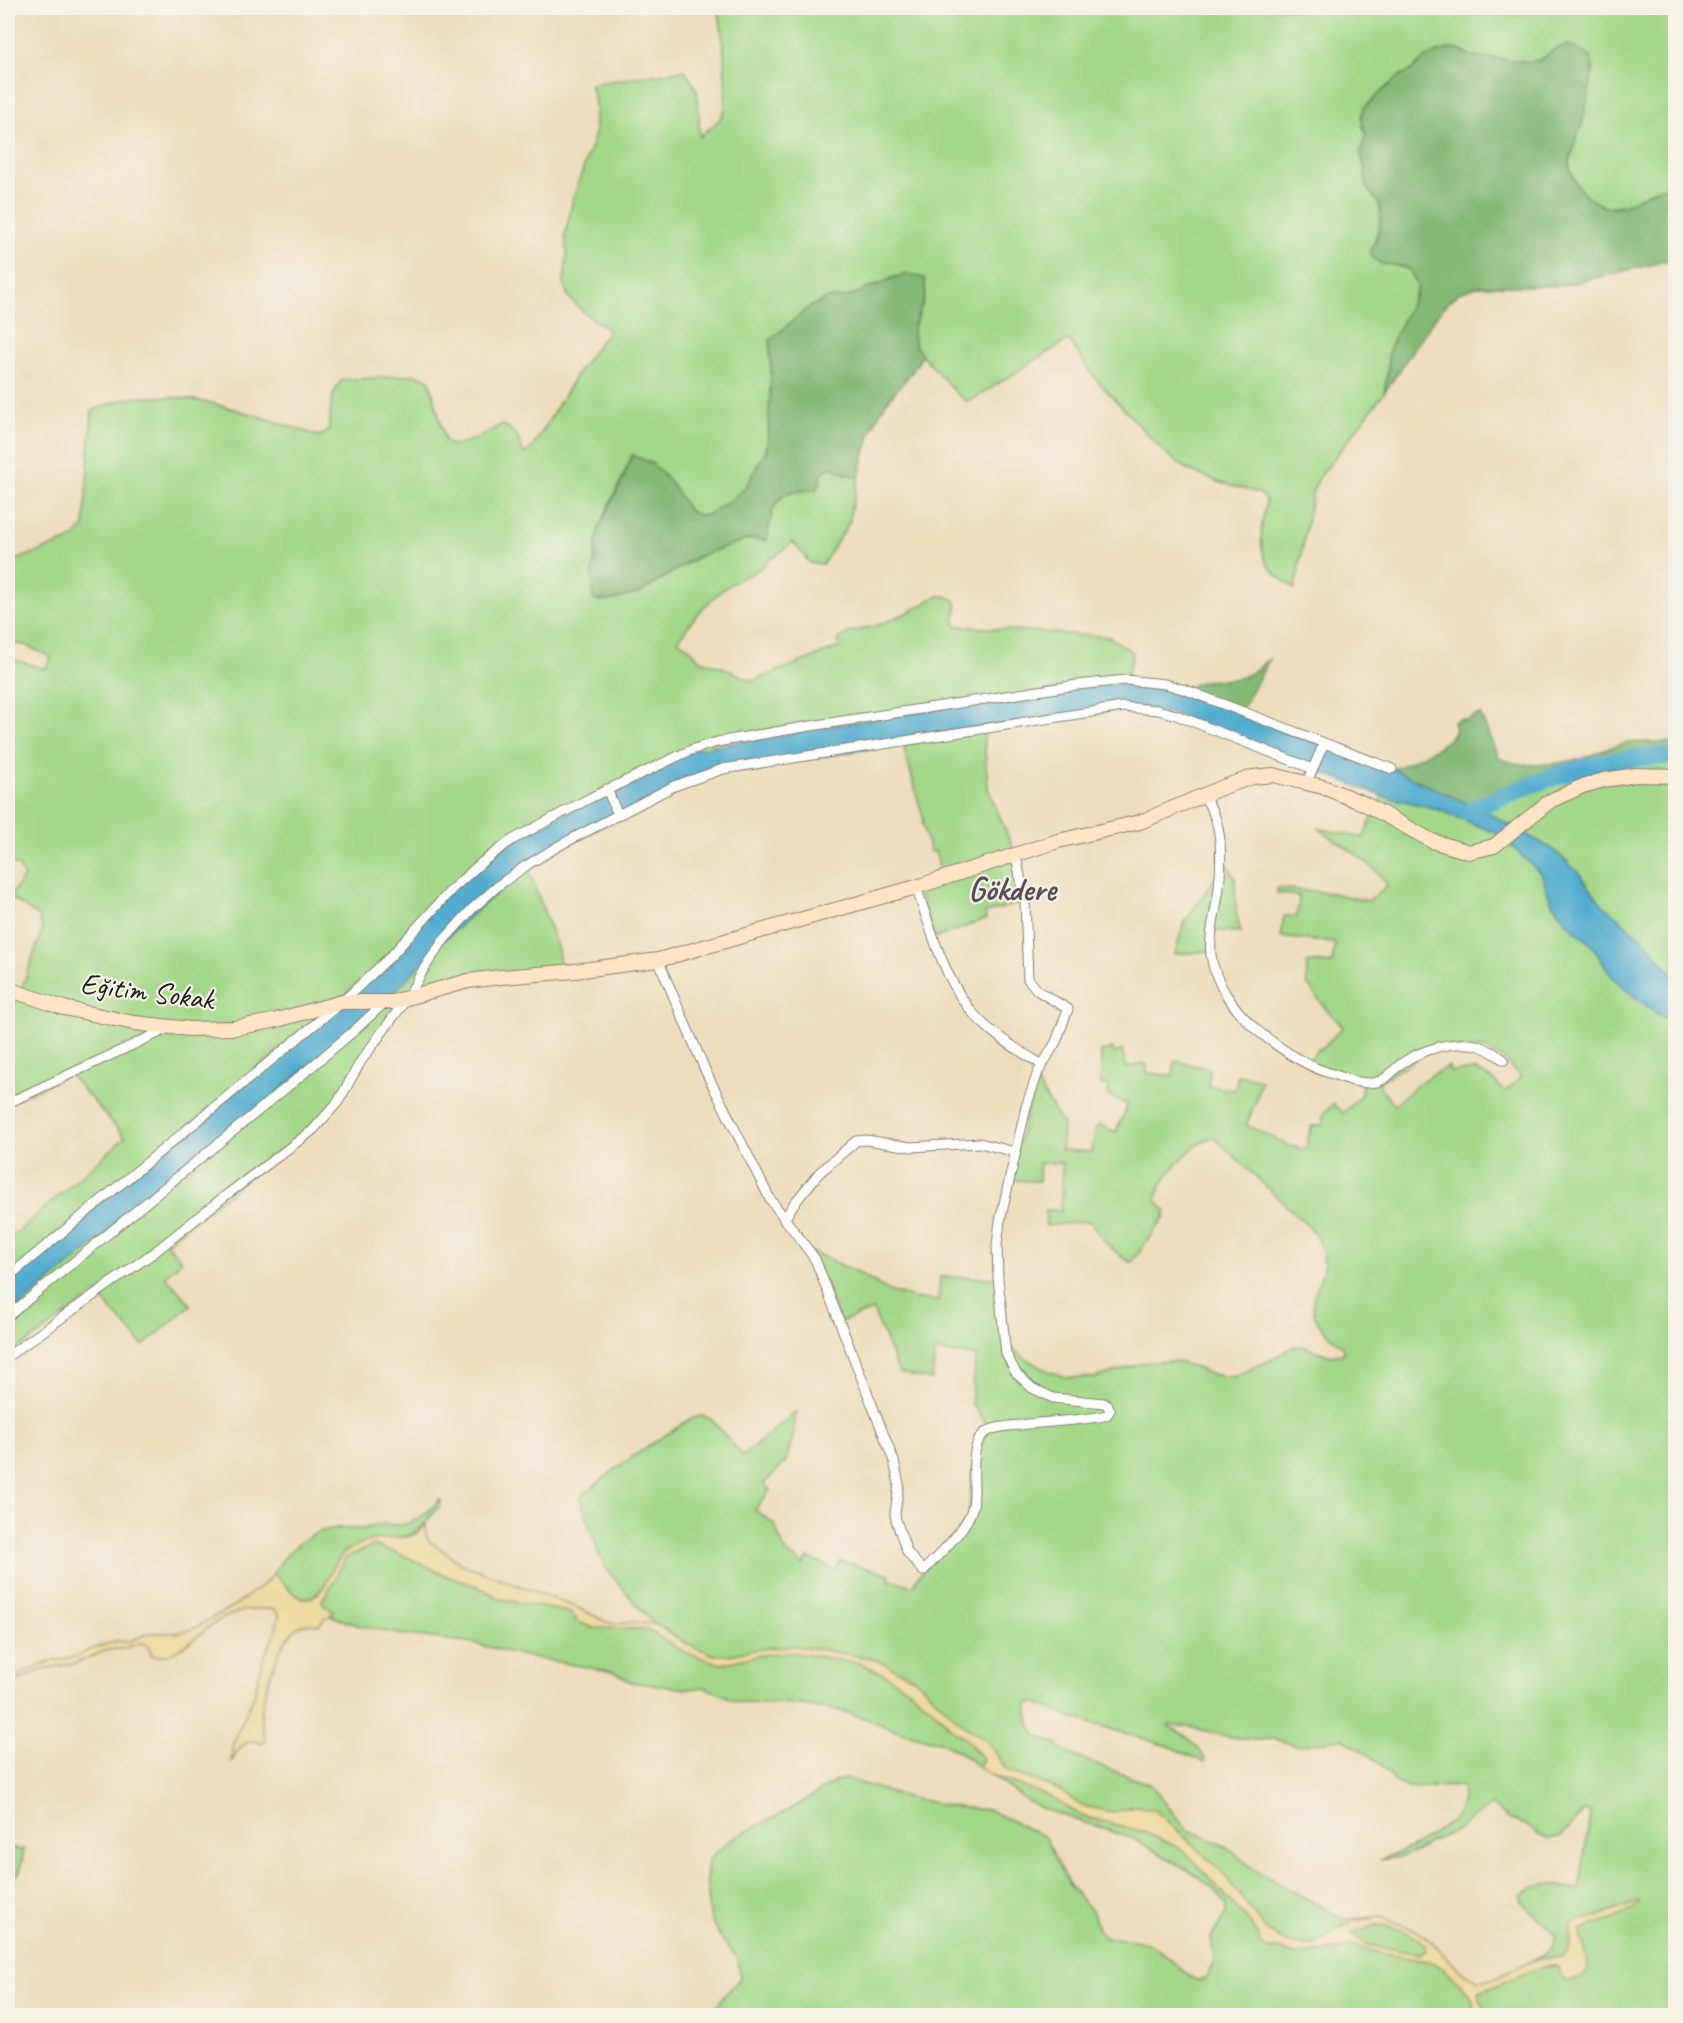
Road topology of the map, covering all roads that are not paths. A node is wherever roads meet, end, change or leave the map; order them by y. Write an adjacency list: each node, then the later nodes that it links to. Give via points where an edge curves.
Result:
1 (1323, 746): 2 (street); 3 (street); 5 (street, via 1186,690 1146,681 1106,681 717,742 691,750)
2 (1392, 769)
3 (1312, 771): 4 (street, Eğitim Sokak, via 1344,794 1432,841 1469,852 1494,846 1550,801 1583,786 1636,775); 6 (street, Eğitim Sokak, via 1242,780); 7 (street, via 1176,715 1123,707 723,769)
4 (1676, 776)
5 (608, 792): 7 (street); 13 (street, via 521,835 481,863)
6 (1204, 795): 8 (street, Eğitim Sokak, via 1140,822 1058,841); 16 (street, via 1218,833 1219,887 1211,955 1218,980 1250,1024 1320,1070 1365,1083 1378,1082 1412,1057 1434,1048 1475,1045)
7 (617, 812): 12 (street, via 499,885 443,941)
8 (1016, 856): 9 (street, Eğitim Sokak); 17 (street, via 1025,902 1028,979 1038,991 1068,1009 1056,1042)
9 (916, 887): 10 (street, Eğitim Sokak); 17 (street, via 949,972 968,1007 995,1034)
10 (658, 960): 12 (street, Eğitim Sokak, via 501,976); 20 (street, via 706,1072)
11 (8, 989): 15 (street, Eğitim Sokak, via 109,1019)
12 (408, 997): 14 (street, Eğitim Sokak); 23 (street, via 373,1044 338,1102 313,1130 156,1251)
13 (346, 1003): 14 (street, Eğitim Sokak); 15 (street, Eğitim Sokak, via 253,1025 219,1029); 21 (street)
14 (379, 1003): 22 (street, via 372,1016)
15 (171, 1027): 18 (street)
16 (1504, 1060)
17 (1041, 1064): 19 (street)
18 (8, 1103)
19 (1015, 1152): 20 (street, via 980,1143 911,1147 856,1141 819,1173); 20 (street, via 997,1245 1006,1354 1016,1373 1042,1394 1100,1402 1110,1410 1098,1417 986,1432 976,1450 971,1512 923,1571 907,1552 899,1531 895,1514 899,1484 887,1439 815,1259)
20 (784, 1220)
21 (8, 1277)
22 (8, 1316)
23 (8, 1356)

